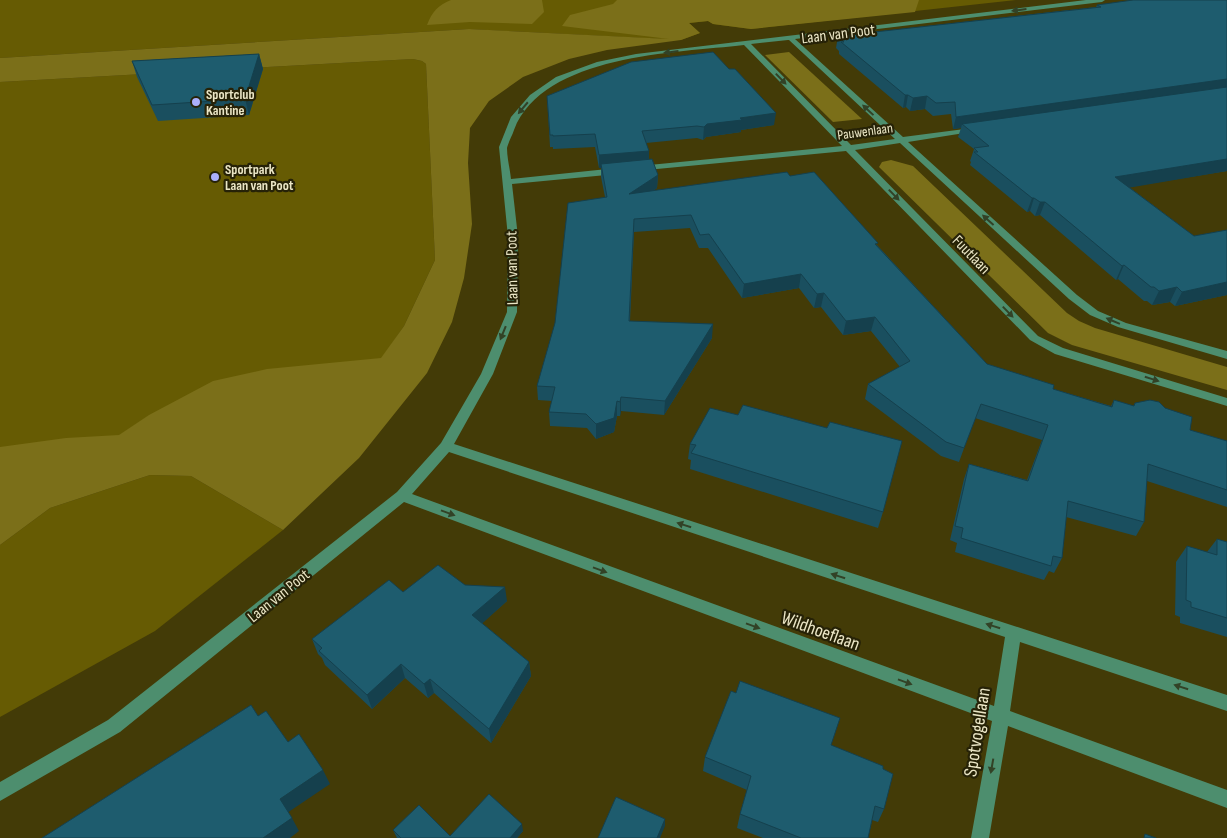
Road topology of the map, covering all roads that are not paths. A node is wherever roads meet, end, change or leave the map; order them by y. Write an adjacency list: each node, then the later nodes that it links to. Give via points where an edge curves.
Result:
1 (1102, 0): 2 (street, Laan van Poot, one-way to 2)
2 (790, 39): 3 (street, Laan van Poot); 5 (street, one-way to 2)
3 (747, 44): 6 (street, Fuutlaan, one-way to 6); 7 (street, Laan van Poot, one-way to 7, via 636,56 600,64 559,79 533,97 515,117 504,147)
4 (984, 128): 5 (street, Pauwenlaan)
5 (900, 140): 6 (street, Pauwenlaan); 8 (street, one-way to 5, via 1122,325 1094,313)
6 (849, 148): 7 (street, Pauwenlaan); 9 (street, Fuutlaan, one-way to 9, via 1034,338 1059,351)
7 (506, 182): 10 (street, Laan van Poot, one-way to 10, via 513,237 512,312 487,374)
8 (1227, 355)
9 (1227, 402)
10 (446, 446): 11 (street, Laan van Poot); 12 (street, one-way to 10)
11 (402, 496): 14 (street, Wildhoeflaan, one-way to 14); 15 (street, Laan van Poot, via 114,726)
12 (1013, 632): 13 (street, one-way to 12); 14 (street, Spotvogellaan)
13 (1227, 702)
14 (1001, 718): 16 (street, Wildhoeflaan); 17 (street, Spotvogellaan, one-way to 17)
15 (0, 792)
16 (1227, 799)
17 (980, 838)

